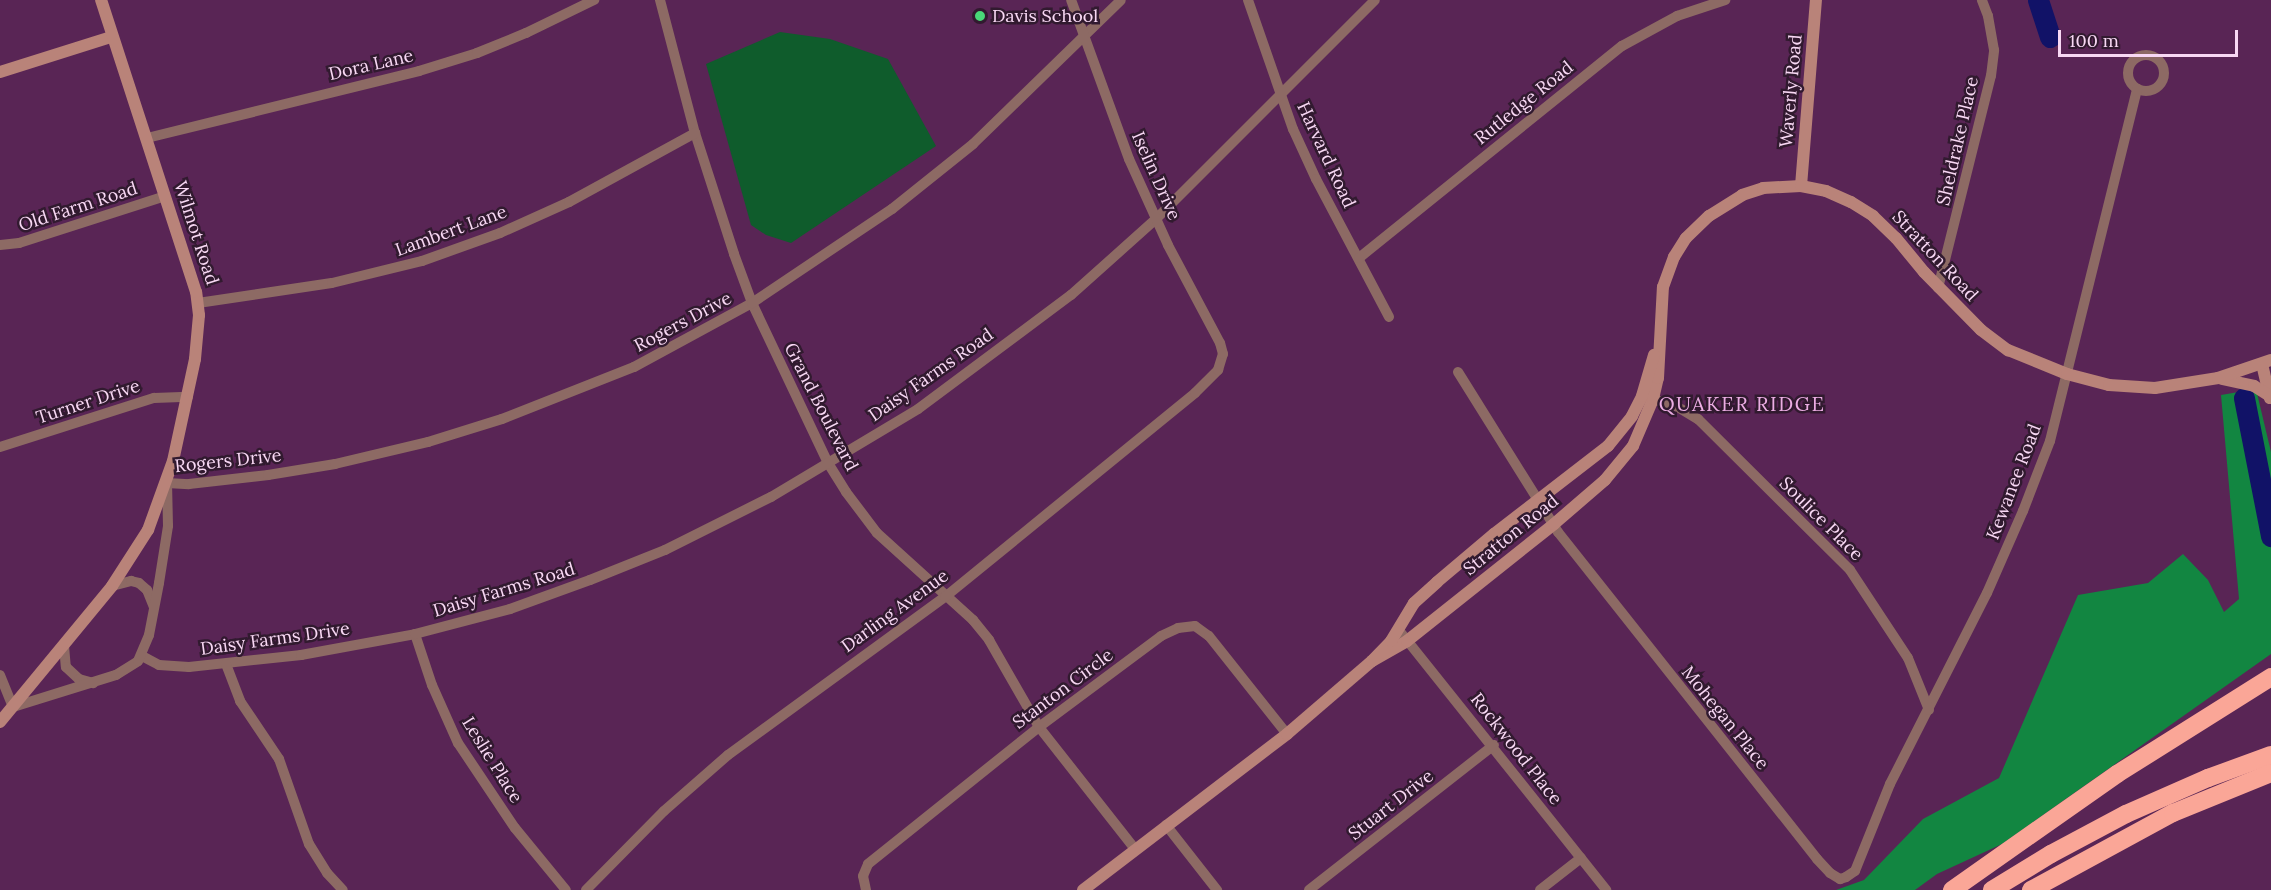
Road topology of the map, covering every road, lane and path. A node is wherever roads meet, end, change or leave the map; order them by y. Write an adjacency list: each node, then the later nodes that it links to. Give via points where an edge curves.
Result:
1 (100, 0): 12 (street, Wilmot Road)
2 (594, 0): 17 (street, Dora Lane, via 526,33 419,71)
3 (660, 0): 16 (street, Grand Boulevard)
4 (1071, 0): 11 (street, Iselin Drive)
5 (1121, 0): 11 (street, Rogers Drive)
6 (1248, 0): 15 (street, Harvard Road)
7 (1375, 0): 15 (street, Daisy Farms Road)
8 (1725, 0): 22 (street, Rutledge Road, via 1677,16 1622,46)
9 (1816, 0): 18 (street, Waverly Road)
10 (1982, 0): 23 (street, Sheldrake Place, via 1994,50 1991,76)
11 (1084, 36): 20 (street, Iselin Drive, via 1129,159); 25 (street, Rogers Drive, via 973,144 892,209)
12 (111, 37): 13 (street); 17 (street, Wilmot Road)
13 (0, 72)
14 (2137, 89): 30 (street, Kewanee Road)
15 (1281, 93): 20 (street, Daisy Farms Road); 22 (street, Harvard Road, via 1316,179)
16 (695, 133): 24 (street, Lambert Lane, via 569,202 500,233 422,261 332,283); 25 (street, Grand Boulevard)
17 (147, 138): 19 (street, Wilmot Road)
18 (1801, 186): 23 (street, Stratton Road, via 1826,191 1873,216); 33 (street, Stratton Road, via 1763,188 1742,195 1718,209 1686,238 1663,287)
19 (165, 196): 21 (street, Old Farm Road, via 19,243); 24 (street, Wilmot Road)
20 (1156, 218): 27 (street, Iselin Drive, via 1220,343); 36 (street, Daisy Farms Road, via 1071,295 918,410)
21 (0, 245)
22 (1359, 258): 26 (street, Harvard Road)
23 (1938, 288): 30 (street, Stratton Road, via 2008,350)
24 (198, 303): 32 (street, Wilmot Road)
25 (752, 303): 36 (street, Grand Boulevard); 37 (street, Rogers Drive, via 623,371 502,419 428,442 268,475)
26 (1389, 316)
27 (1222, 360): 41 (street, Darling Avenue, via 1218,370 1196,393)
28 (2266, 362): 31 (street, Stratton Road); 34 (street)
29 (1458, 372): 38 (street)
30 (2067, 374): 31 (street, Stratton Road, via 2140,388); 54 (street, Kewanee Road, via 2050,441 2023,511)
31 (2218, 378): 34 (street, via 2254,386)
32 (188, 397): 35 (street, Turner Drive, via 154,398); 37 (street, Wilmot Road)
33 (1648, 398): 38 (street, Stratton Road, via 1608,446); 39 (street, Stratton Road, via 1633,446 1605,480); 54 (street, Soulice Place, via 1676,406 1698,419 1850,570 1908,658)
34 (2270, 398)
35 (0, 447)
36 (828, 464): 41 (street, Grand Boulevard, via 878,533); 44 (street, Daisy Farms Road, via 771,497 628,566 510,609)
37 (167, 483): 40 (street, Wilmot Road, via 148,530); 42 (street, Wilmot Road, via 168,526)
38 (1538, 500): 39 (street); 43 (street, Stratton Road, via 1414,603)
39 (1554, 524): 45 (street, Stratton Road); 62 (street, Mohegan Place, via 1830,873 1840,879 1855,871)
40 (112, 586): 42 (street, via 139,583 147,590); 46 (street, Wilmot Road)
41 (945, 597): 56 (street, Grand Boulevard, via 973,620 989,640); 67 (street, Darling Avenue, via 728,755 664,811)
42 (154, 608): 47 (street, Wilmot Road)
43 (1398, 629): 45 (street, Rockwood Place); 48 (street, Stratton Road)
44 (415, 634): 49 (street, Daisy Farms Drive); 66 (street, Leslie Place, via 458,743 515,828)
45 (1407, 641): 48 (street, Stratton Road); 58 (street, Rockwood Place)
46 (64, 646): 52 (street, via 66,667 79,679); 53 (street, Wilmot Road)
47 (142, 656): 49 (street, Daisy Farms Drive, via 168,666); 52 (street, via 128,668)
48 (1372, 661): 57 (street, Stratton Road)
49 (226, 664): 65 (street, via 240,701 279,759 309,844)
50 (0, 675): 53 (street)
51 (2271, 677): 74 (highway, via 2117,774)
52 (93, 683): 53 (street)
53 (13, 707): 55 (street, Wilmot Road)
54 (1929, 710): 62 (street, Kewanee Road)
55 (0, 722)
56 (1040, 727): 57 (street, Stanton Circle, via 1161,636 1195,626 1209,636); 63 (street, Grand Boulevard); 68 (street, Stanton Circle, via 868,864 862,876)
57 (1287, 734): 61 (street, Stratton Road)
58 (1494, 745): 64 (street, Rockwood Place); 71 (street, Stuart Drive)
59 (2271, 756): 75 (highway, via 2126,814)
60 (2271, 773): 76 (highway, via 2173,813)
61 (1166, 825): 63 (street, Stratton Road); 70 (street)
62 (1871, 830)
63 (1135, 849): 69 (street, Stratton Road)
64 (1581, 858): 72 (street); 73 (street, Rockwood Place)
65 (343, 890)
66 (566, 890)
67 (586, 890)
68 (866, 890)
69 (1083, 890)
70 (1216, 890)
71 (1309, 890)
72 (1540, 890)
73 (1606, 890)
74 (1952, 890)
75 (1992, 890)
76 (2031, 890)

